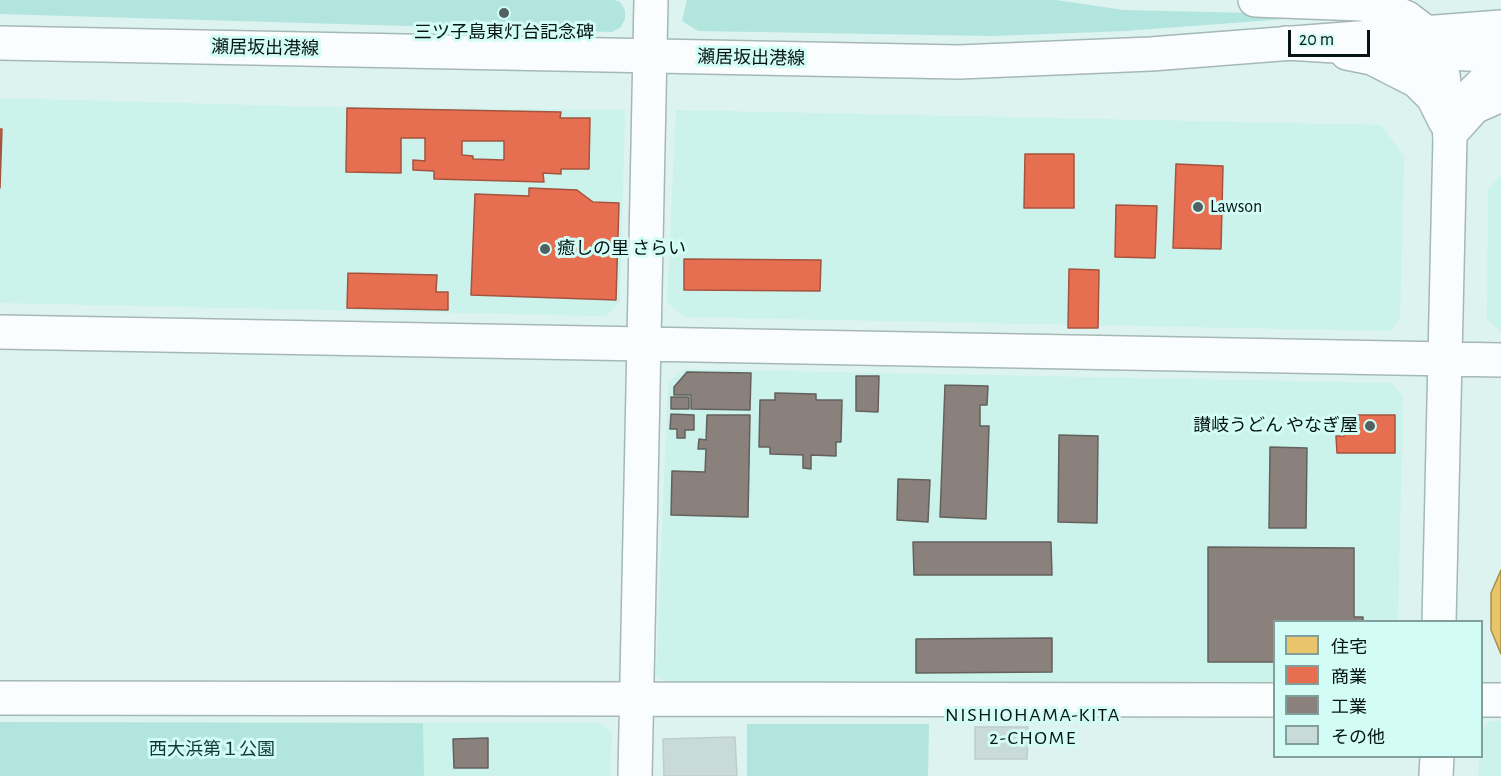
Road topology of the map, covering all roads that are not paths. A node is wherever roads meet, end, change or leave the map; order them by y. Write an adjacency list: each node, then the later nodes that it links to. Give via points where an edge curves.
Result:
1 (651, 0): 7 (main road)
2 (1255, 0): 4 (main road, via 1333,2 1386,9)
3 (1488, 0): 4 (main road)
4 (1460, 39): 5 (main road); 8 (main road); 11 (main road, via 1443,75)
5 (1286, 42): 7 (main road, 瀬居坂出港線, via 1151,54 959,62); 11 (main road, via 1372,58 1397,69 1417,81 1432,97)
6 (0, 43): 7 (main road, 瀬居坂出港線)
7 (650, 56): 13 (main road)
8 (1501, 56)
9 (1501, 72): 11 (main road, via 1473,93)
10 (1501, 95): 11 (main road, via 1474,108)
11 (1450, 137): 14 (main road)
12 (0, 332): 13 (main road)
13 (644, 344): 14 (main road); 18 (main road)
14 (1445, 358): 15 (main road); 16 (main road)
15 (1501, 360)
16 (1439, 620)
17 (0, 698): 18 (main road)
18 (637, 699): 19 (main road); 23 (main road)
19 (1273, 700)
20 (1483, 700): 21 (main road)
21 (1501, 700)
22 (1437, 758): 24 (main road)
23 (635, 776)
24 (1436, 776)

